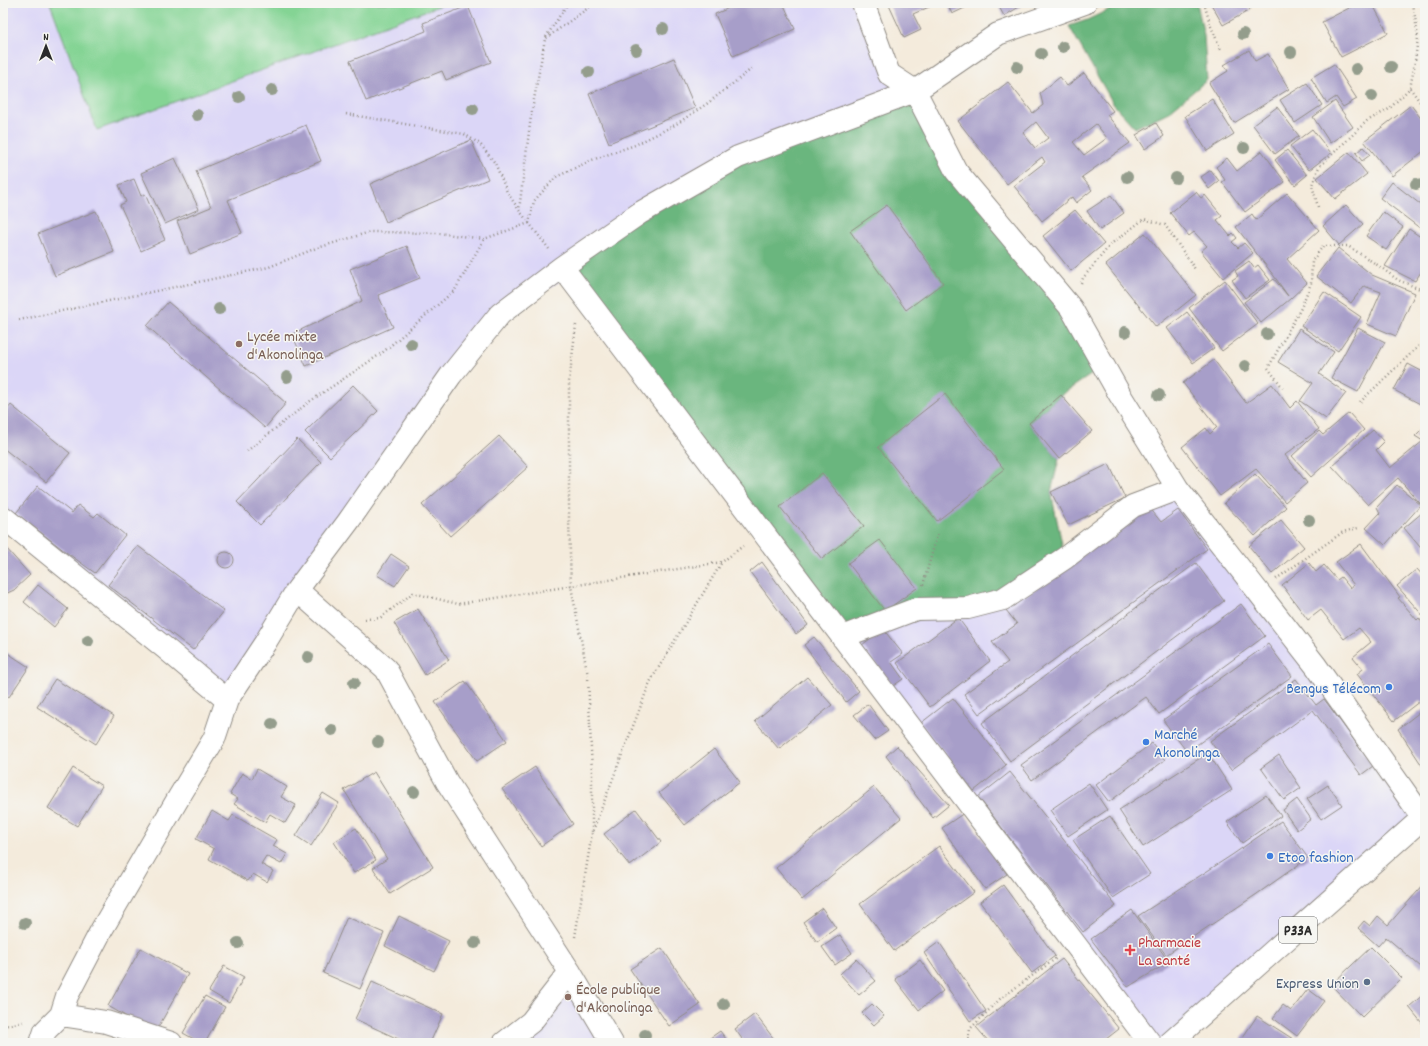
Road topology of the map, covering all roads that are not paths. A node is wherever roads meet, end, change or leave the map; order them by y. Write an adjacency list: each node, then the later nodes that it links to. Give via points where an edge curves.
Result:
1 (863, 3): 3 (street, via 889,74)
2 (1085, 3): 3 (street, via 998,34)
3 (915, 91): 4 (street, via 738,157 640,212); 5 (street, via 956,171 1071,308 1120,395)
4 (562, 267): 7 (street, via 500,314 452,375); 8 (street)
5 (1178, 489): 8 (street, via 1133,506 1065,558 1003,599 968,608 916,609); 10 (street, via 1316,666)
6 (3, 517): 9 (street)
7 (297, 590): 9 (street); 11 (street, via 386,669 447,782)
8 (842, 637): 17 (street)
9 (227, 700): 12 (street, via 214,739 102,929 67,996)
10 (1424, 817): 18 (street, P33A)
11 (570, 972): 15 (street, via 531,1022); 16 (street)
12 (61, 1015): 13 (street, via 45,1031); 14 (street, via 106,1022)
13 (41, 1043)
14 (171, 1043)
15 (504, 1043)
16 (612, 1043)
17 (1150, 1043)
18 (1170, 1043)

